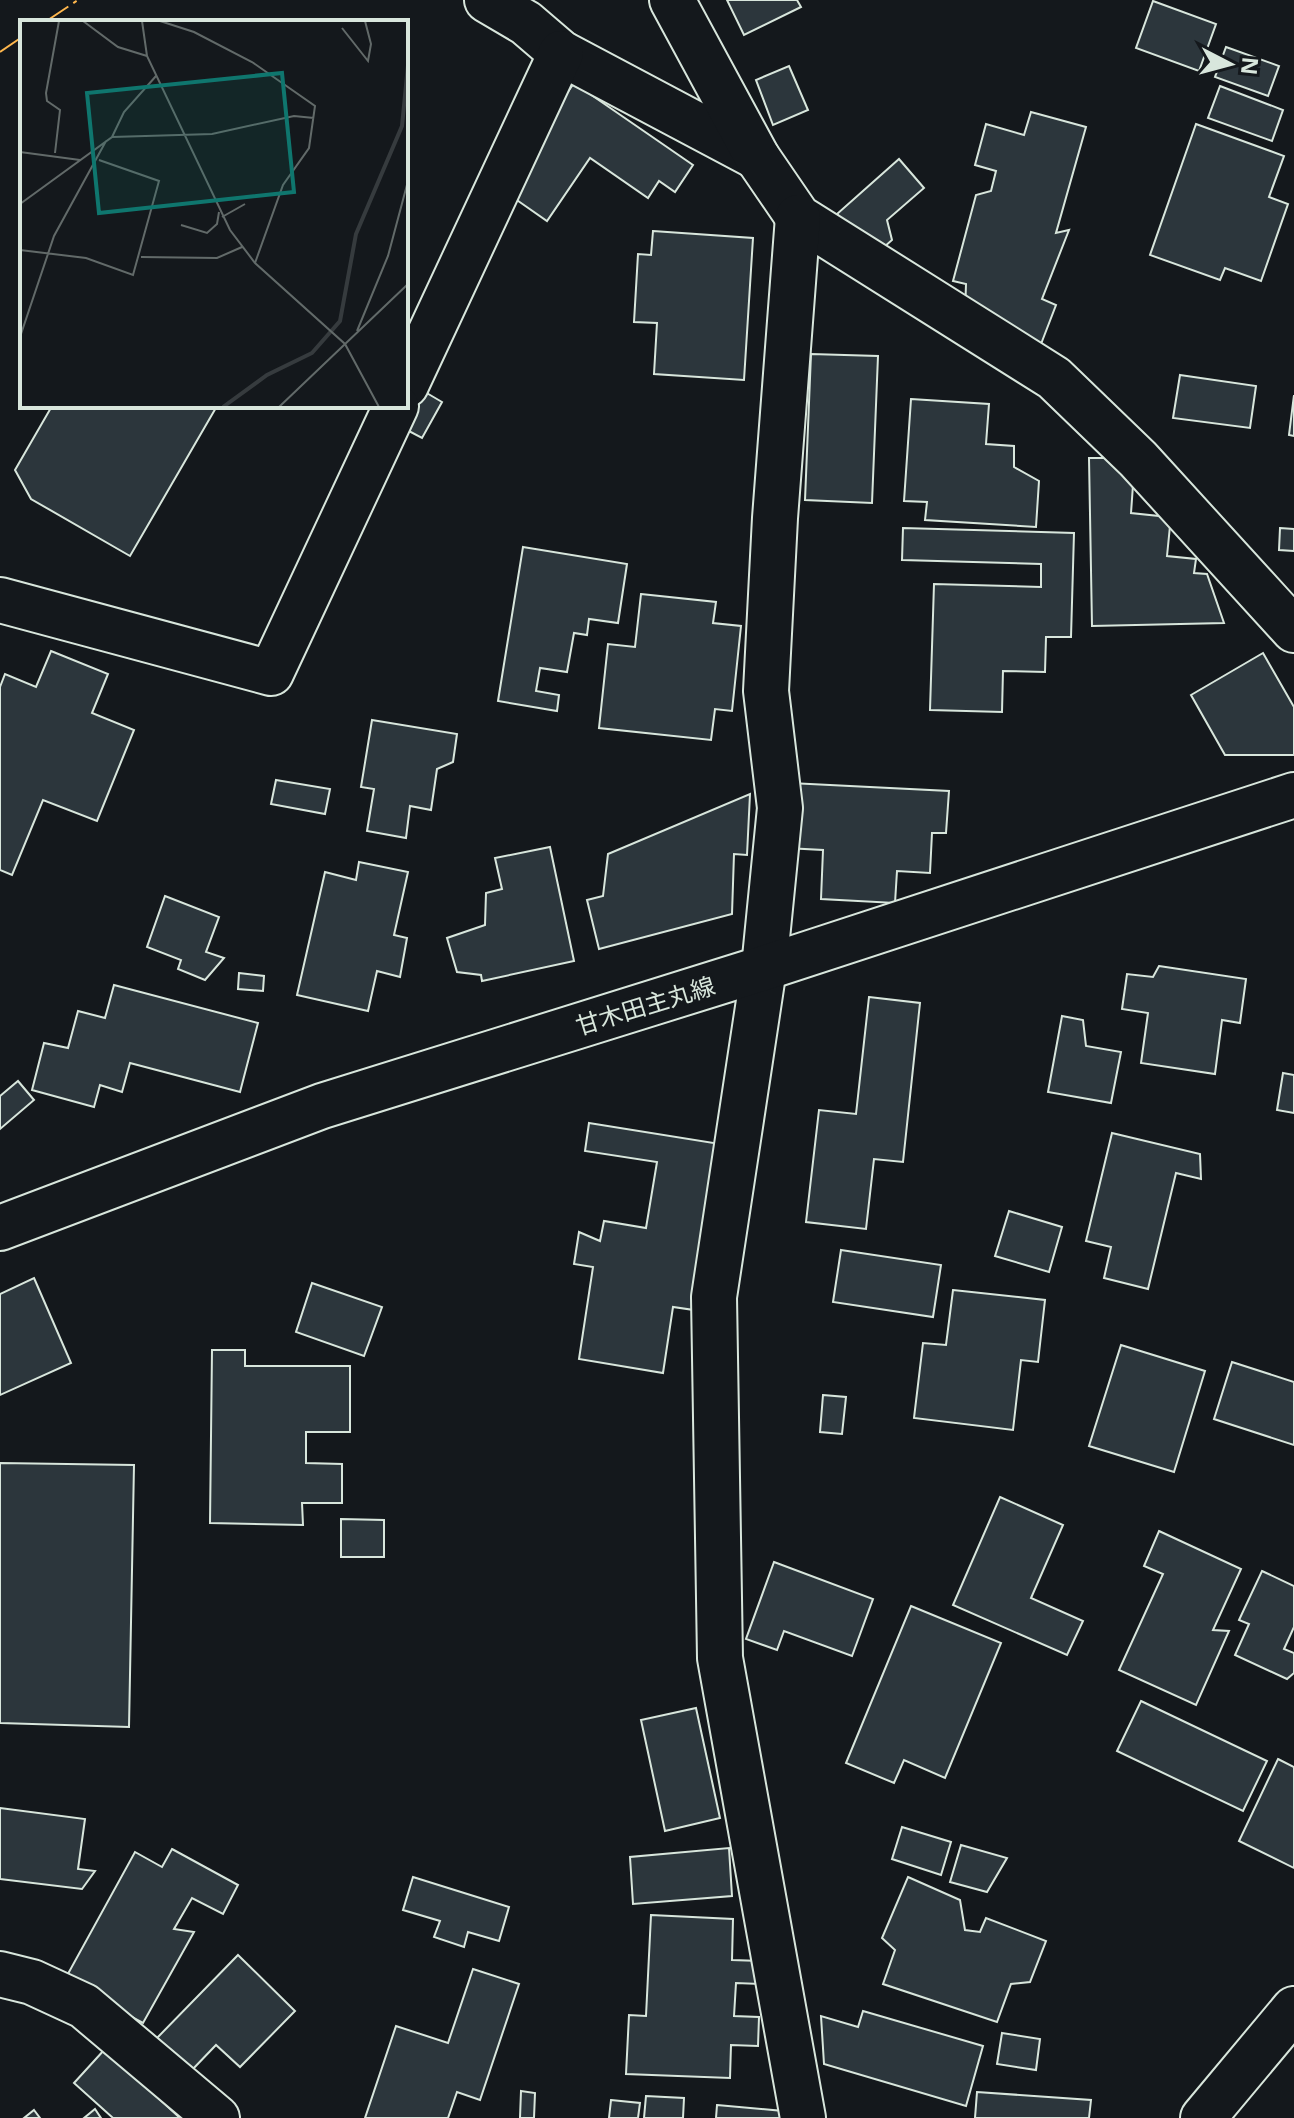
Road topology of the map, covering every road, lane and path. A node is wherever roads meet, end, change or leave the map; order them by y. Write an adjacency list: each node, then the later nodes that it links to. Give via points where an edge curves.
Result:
1 (487, 0): 3 (street, via 526,23)
2 (672, 0): 4 (street)
3 (561, 53): 4 (street); 6 (street)
4 (757, 157): 5 (street)
5 (798, 217): 9 (street, via 1054,378 1138,459); 11 (street, via 766,691 780,808)
6 (408, 381)
7 (395, 408): 8 (street, via 271,673)
8 (0, 600)
9 (1294, 630)
10 (1294, 795): 11 (street, 甘木田主丸線)
11 (764, 968): 12 (street, 甘木田主丸線, via 322,1106); 16 (street, via 714,1297 720,1658)
12 (0, 1228)
13 (0, 1974): 15 (street, via 84,2006)
14 (1294, 2009): 17 (street)
15 (217, 2118)
16 (803, 2118)
17 (1203, 2118)

